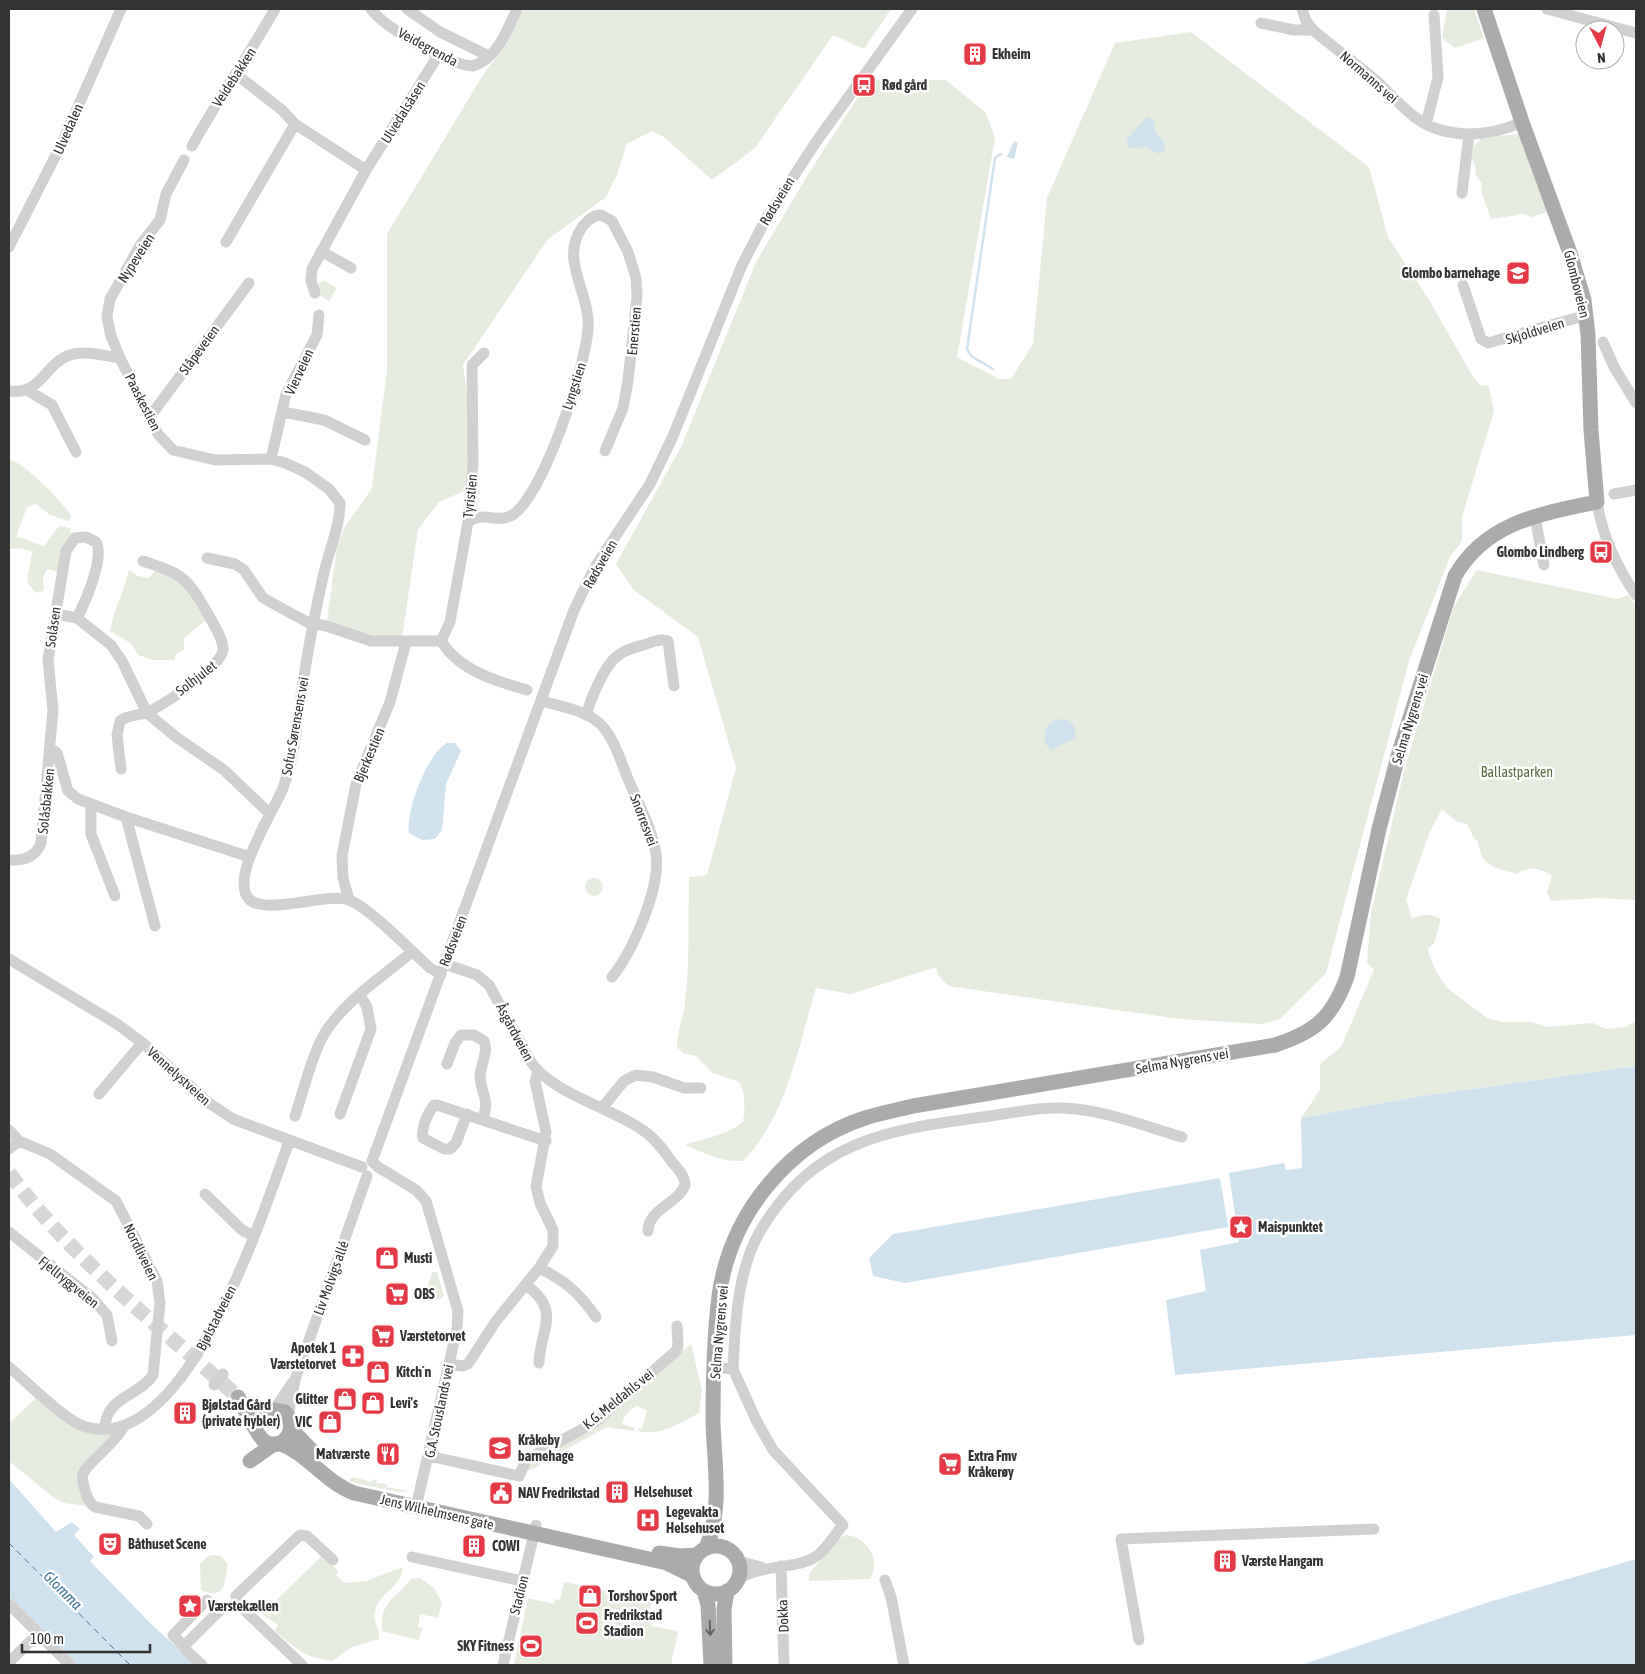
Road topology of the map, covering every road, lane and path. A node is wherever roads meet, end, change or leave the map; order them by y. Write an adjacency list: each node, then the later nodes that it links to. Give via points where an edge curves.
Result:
1 (121, 9): 27 (street, Ulvedalen, via 61,145)
2 (276, 9): 16 (street, Veidebakken)
3 (371, 9): 14 (street, Veidegrenda, via 388,25)
4 (407, 9): 15 (street, Veidegrenda, via 440,32)
5 (517, 9): 15 (street, via 502,40)
6 (912, 9): 63 (street, Rødsveien, via 816,142 767,217 742,265 650,484 596,567 574,610)
7 (1302, 9): 12 (street, Normanns vei)
8 (1484, 9): 17 (main road, Glomboveien)
9 (1546, 9): 13 (street)
10 (1434, 15): 19 (street, via 1438,77)
11 (1261, 23): 12 (street, via 1294,30)
12 (1314, 30): 19 (street, Normanns vei)
13 (1636, 33)
14 (439, 54): 15 (street, Veidegrenda, via 462,65 480,63); 23 (street, Ulvedalsåsen)
15 (489, 56)
16 (236, 75): 18 (street); 21 (street, Veidebakken)
17 (1522, 122): 20 (street, Normanns vei, via 1508,129); 34 (main road, Glomboveien, via 1570,253)
18 (295, 124): 23 (street); 26 (street)
19 (1426, 124): 20 (street, Normanns vei, via 1447,132)
20 (1469, 134): 24 (street)
21 (192, 146)
22 (184, 160): 37 (street, Nypeveien, via 166,194 160,220 141,244 110,299 109,330)
23 (366, 170): 28 (street, Ulvedalsåsen)
24 (1462, 193)
25 (605, 215): 44 (street, Enerstien, via 612,221 628,252 636,278 637,296 628,381 622,408); 51 (street, Lyngstien, via 590,218 575,239 573,258 587,309 588,327 574,390 539,479 527,499 507,518 479,516)
26 (226, 242)
27 (9, 247)
28 (321, 251): 29 (street); 32 (street, Ulvedalsåsen, via 312,269)
29 (351, 268)
30 (249, 283): 42 (street, Slåpeveien)
31 (1463, 285): 34 (street, Skjoldveien, via 1481,339 1488,343)
32 (315, 293)
33 (319, 315): 41 (street, Vierveien, via 316,335 292,380)
34 (1586, 315): 49 (main road, Glomboveien)
35 (1603, 342): 40 (street)
36 (484, 353): 51 (street, Tyristien, via 472,365 473,463)
37 (120, 358): 38 (street, Paaskestien, via 81,353 71,355); 42 (street, Paaskestien)
38 (27, 390): 39 (street); 45 (street, via 52,405)
39 (9, 391)
40 (1636, 403)
41 (283, 412): 43 (street, via 324,420); 46 (street, Vierveien)
42 (150, 418): 46 (street, Paaskestien, via 158,434 173,450 215,460)
43 (365, 440)
44 (605, 451)
45 (76, 452)
46 (271, 459): 58 (street, Sofus Sørensens vei, via 305,472 330,489 340,503)
47 (1636, 490): 48 (street)
48 (1614, 494)
49 (1597, 502): 50 (main road, Selma Nygrens vei); 55 (street, Glomboveien, via 1607,542)
50 (1535, 517): 54 (street); 110 (main road, Selma Nygrens vei, via 1509,525 1479,544 1455,576 1378,829 1347,977 1340,997 1320,1024 1303,1035 1275,1045 913,1106 864,1118 831,1133 793,1158 775,1176 741,1225 728,1257 719,1295)
51 (468, 522): 59 (street, Tyristien, via 450,622)
52 (207, 558): 58 (street, via 235,564 244,570 267,602)
53 (143, 561): 64 (street, Solhjulet, via 183,577 215,627 224,650 214,666)
54 (1544, 565)
55 (1636, 595)
56 (56, 614): 57 (street); 57 (street, Solåsen, via 68,546 75,538 86,537 96,542 100,556); 66 (street, Solåsen, via 48,667 54,710)
57 (77, 618): 64 (street, via 111,645)
58 (314, 623): 60 (street, via 371,642); 69 (street, Sofus Sørensens vei, via 292,761)
59 (441, 641): 60 (street); 62 (street, via 452,656 490,680)
60 (406, 642): 74 (street, Bjerkestien, via 390,702 356,784 342,856)
61 (674, 686): 65 (street, via 668,640 634,648 612,662 594,690)
62 (527, 690)
63 (542, 700): 65 (street, Snorresvei); 78 (street, Rødsveien)
64 (147, 712): 67 (street, Solhjulet, via 123,719 118,725 116,735); 69 (street, via 176,737 224,770)
65 (586, 715): 79 (street, Snorresvei, via 603,726 619,757 652,836 658,867 639,929)
66 (50, 748): 68 (street, via 56,753 68,790); 72 (street, Solåsbakken, via 39,849 32,856)
67 (121, 769)
68 (91, 804): 70 (street); 73 (street, via 91,834)
69 (270, 814): 71 (street, Sofus Sørensens vei)
70 (126, 817): 71 (street); 75 (street)
71 (250, 857): 74 (street, Sofus Sørensens vei, via 243,884 254,902)
72 (9, 860)
73 (115, 896)
74 (349, 900): 76 (street)
75 (156, 926)
76 (412, 952): 78 (street, via 430,968); 80 (street)
77 (9, 959): 81 (street, Vennelystveien, via 56,985)
78 (443, 969): 83 (street, Åsgårdveien, via 477,975 489,984); 97 (street, Rødsveien)
79 (612, 977)
80 (360, 995): 87 (street, via 367,1007 371,1029); 89 (street, via 324,1036)
81 (142, 1042): 85 (street); 95 (street, Vennelystveien, via 219,1111)
82 (447, 1064): 90 (street, via 461,1035 474,1035 484,1042 486,1051 480,1075 487,1100)
83 (538, 1071): 86 (street, via 585,1102); 94 (street, Åsgårdveien, via 536,1081)
84 (701, 1088): 86 (street, via 684,1088 653,1077 636,1075 624,1081)
85 (99, 1094)
86 (602, 1108): 99 (street, via 650,1135 685,1181 681,1192 651,1218)
87 (340, 1114)
88 (467, 1114): 90 (street)
89 (295, 1116)
90 (483, 1119): 94 (street)
91 (9, 1130): 93 (street, Nordliveien)
92 (1182, 1137): 111 (street, via 1114,1117 1076,1109 1048,1108 896,1130 846,1148 824,1160 791,1187 758,1234 743,1278)
93 (19, 1141): 96 (street); 116 (street, Nordliveien, via 50,1154 116,1201 157,1280 160,1304 153,1374 150,1380 115,1404 108,1414)
94 (546, 1141): 102 (street, Åsgårdveien, via 536,1187 553,1230 554,1242)
95 (289, 1142): 97 (street, Vennelystveien); 101 (street, Bjølstadveien)
96 (9, 1149)
97 (371, 1169): 108 (street, G.A. Stouslands vei, via 416,1190 426,1201 456,1304 458,1321); 114 (street, Liv Molvigs allé)
98 (206, 1194): 101 (street, via 242,1230)
99 (648, 1231)
100 (9, 1232): 106 (street, Fjellryggveien, via 91,1297 107,1315)
101 (254, 1236): 115 (street, Bjølstadveien, via 226,1304 190,1366 156,1407)
102 (540, 1268): 103 (street, Åsgårdveien); 104 (street, via 571,1286 584,1298)
103 (526, 1285): 107 (street, via 542,1300 548,1318); 108 (street, Åsgårdveien, via 496,1320 468,1364)
104 (596, 1317)
105 (677, 1326): 119 (street, K.G. Meldahls vei, via 676,1351 595,1422 526,1460 519,1476)
106 (112, 1341)
107 (539, 1363)
108 (449, 1364): 119 (street, G.A. Stouslands vei)
109 (9, 1367): 116 (street, Bjølstadveien, via 79,1424)
110 (715, 1367): 111 (street); 121 (main road, Selma Nygrens vei)
111 (734, 1369): 130 (street, via 773,1450 842,1524 819,1554 809,1560)
112 (223, 1374): 113 (street)
113 (214, 1384)
114 (280, 1416): 117 (main road, via 259,1417); 117 (main road, Jens Wilhelmsens gate, via 238,1397); 118 (main road, via 289,1436); 120 (main road, Jens Wilhelmsens gate, via 304,1444 344,1480)
115 (124, 1426): 116 (street, Bjølstadveien); 122 (street, via 118,1437 83,1474 86,1495 95,1507 140,1516)
116 (105, 1428)
117 (258, 1432): 118 (main road, Jens Wilhelmsens gate, via 266,1442); 118 (main road, via 250,1461)
118 (277, 1444): 120 (main road, Jens Wilhelmsens gate, via 296,1450 349,1491)
119 (429, 1456): 120 (street, G.A. Stouslands vei)
120 (417, 1503): 124 (main road, Jens Wilhelmsens gate)
121 (715, 1514): 125 (main road, Selma Nygrens vei); 126 (main road, Selma Nygrens vei)
122 (147, 1524)
123 (1374, 1529): 141 (street, via 1121,1538)
124 (535, 1530): 126 (main road, Jens Wilhelmsens gate, via 668,1555); 132 (main road, Jens Wilhelmsens gate, via 667,1563); 134 (street, Stadion)
125 (726, 1548): 126 (main road, via 716,1546); 129 (main road)
126 (702, 1552): 132 (main road, via 693,1565)
127 (412, 1557): 134 (street)
128 (333, 1560): 137 (street, via 307,1536 300,1535)
129 (738, 1561): 131 (street); 135 (main road, via 740,1571)
130 (780, 1566): 131 (street); 150 (street, Dokka)
131 (766, 1568): 135 (street, via 744,1575)
132 (693, 1576): 136 (main road)
133 (885, 1580): 151 (street)
134 (522, 1581): 147 (street, Stadion)
135 (732, 1586): 136 (main road, via 716,1594); 149 (main road, via 724,1609)
136 (704, 1591): 148 (main road, one-way to 148, via 709,1613)
137 (232, 1600): 139 (street); 146 (street)
138 (9, 1604): 140 (street)
139 (213, 1605): 142 (street); 142 (street, via 173,1635)
140 (38, 1634): 143 (street); 144 (street)
141 (1139, 1640)
142 (184, 1646): 145 (street)
143 (9, 1662)
144 (70, 1665)
145 (202, 1665)
146 (302, 1665)
147 (503, 1665)
148 (711, 1665)
149 (725, 1665)
150 (784, 1665)
151 (904, 1665)

